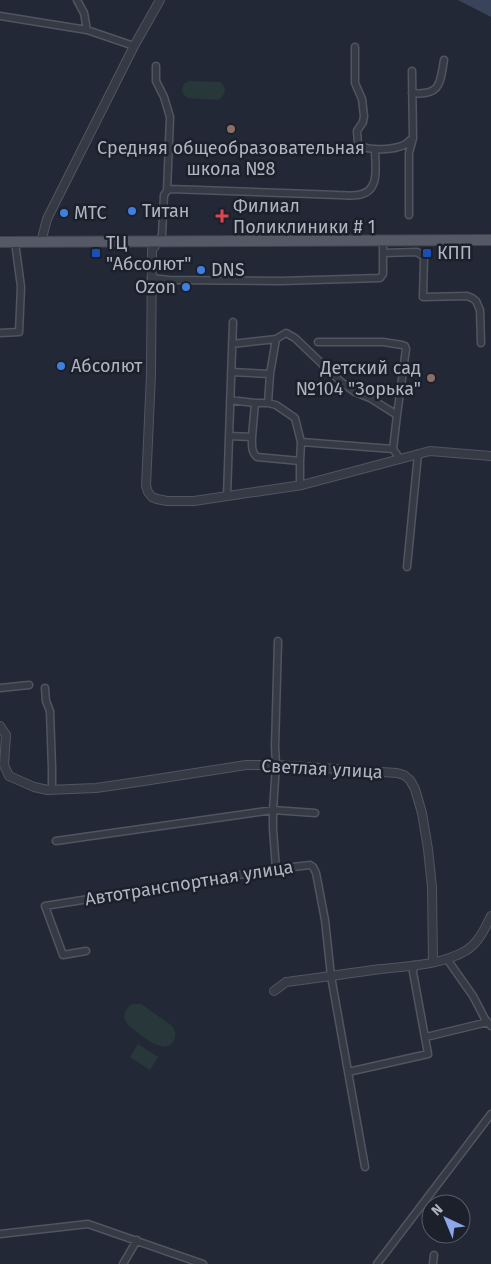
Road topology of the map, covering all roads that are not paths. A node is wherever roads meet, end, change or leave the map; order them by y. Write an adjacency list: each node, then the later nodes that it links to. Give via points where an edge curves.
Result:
1 (76, 0): 4 (street, via 84,13)
2 (160, 0): 5 (street)
3 (0, 16): 4 (street)
4 (87, 30): 5 (street)
5 (134, 46): 19 (street, via 46,219)
6 (356, 47): 12 (street, via 356,83 364,116 357,131 357,141 360,146)
7 (444, 60): 10 (street, via 440,82 434,91)
8 (156, 66): 13 (street, via 156,81 170,118)
9 (412, 71): 10 (street)
10 (412, 93): 11 (street)
11 (413, 138): 12 (street, via 396,147); 14 (street, via 409,153)
12 (375, 149): 13 (street, via 375,178 368,192 360,195)
13 (167, 191): 20 (street, via 164,194 162,235)
14 (409, 215)
15 (382, 240): 16 (main road); 20 (main road); 21 (street)
16 (491, 240)
17 (0, 242): 18 (main road)
18 (15, 242): 19 (main road); 24 (street, via 21,287 20,332)
19 (41, 242): 20 (main road)
20 (158, 242): 22 (street, via 152,250)
21 (383, 253): 22 (street, via 384,274 380,278 281,281); 27 (street, via 417,252 424,257 423,296 467,296 476,301 480,310)
22 (151, 278): 44 (street, via 148,492 152,497 167,501)
23 (233, 322): 28 (street)
24 (0, 332)
25 (276, 339): 28 (street); 30 (street); 34 (street, via 286,333 295,338 340,382)
26 (318, 342): 34 (street, via 383,342 404,346)
27 (481, 343)
28 (232, 344): 29 (street)
29 (231, 372): 30 (street); 31 (street)
30 (270, 374): 33 (street)
31 (230, 400): 32 (street); 35 (street)
32 (255, 403): 33 (street); 36 (street)
33 (268, 403): 37 (street, via 294,418)
34 (397, 415): 38 (street)
35 (229, 436): 36 (street); 44 (street)
36 (252, 437): 42 (street, via 252,451 257,457)
37 (301, 442): 38 (street); 42 (street)
38 (393, 448): 41 (street)
39 (418, 454): 40 (street, via 430,451); 41 (street); 45 (street)
40 (491, 456)
41 (400, 460): 43 (street)
42 (300, 461): 43 (street)
43 (300, 485): 44 (street)
44 (226, 496)
45 (407, 567)
46 (278, 641): 51 (street)
47 (29, 685): 48 (street)
48 (0, 688)
49 (45, 688): 52 (street, via 50,711)
50 (0, 726): 52 (street, Светлая улица, via 6,735 4,765 9,776)
51 (276, 765): 52 (street, Светлая улица, via 246,765 96,788); 53 (street); 60 (street, Светлая улица, via 397,773 410,780 419,800 428,849)
52 (50, 790)
53 (273, 810): 54 (street); 55 (street); 56 (street)
54 (315, 813)
55 (56, 841)
56 (276, 869): 58 (street, Автотранспортная улица, via 45,906 63,956); 62 (street, Автотранспортная улица, via 313,867 325,920)
57 (491, 916): 59 (street, via 474,944)
58 (86, 952)
59 (448, 959): 60 (street); 64 (street)
60 (433, 962): 61 (street)
61 (414, 965): 62 (street); 65 (street)
62 (331, 976): 63 (street, via 286,982); 66 (street, Автотранспортная улица)
63 (274, 991)
64 (490, 1024): 65 (street)
65 (426, 1036): 66 (street, via 428,1054)
66 (348, 1072): 68 (street, Автотранспортная улица)
67 (491, 1114): 74 (street)
68 (364, 1167)
69 (0, 1234): 70 (street, via 88,1224)
70 (137, 1240): 72 (street); 73 (street)
71 (434, 1255): 75 (street)
72 (123, 1264)
73 (203, 1264)
74 (377, 1264)
75 (433, 1264)

